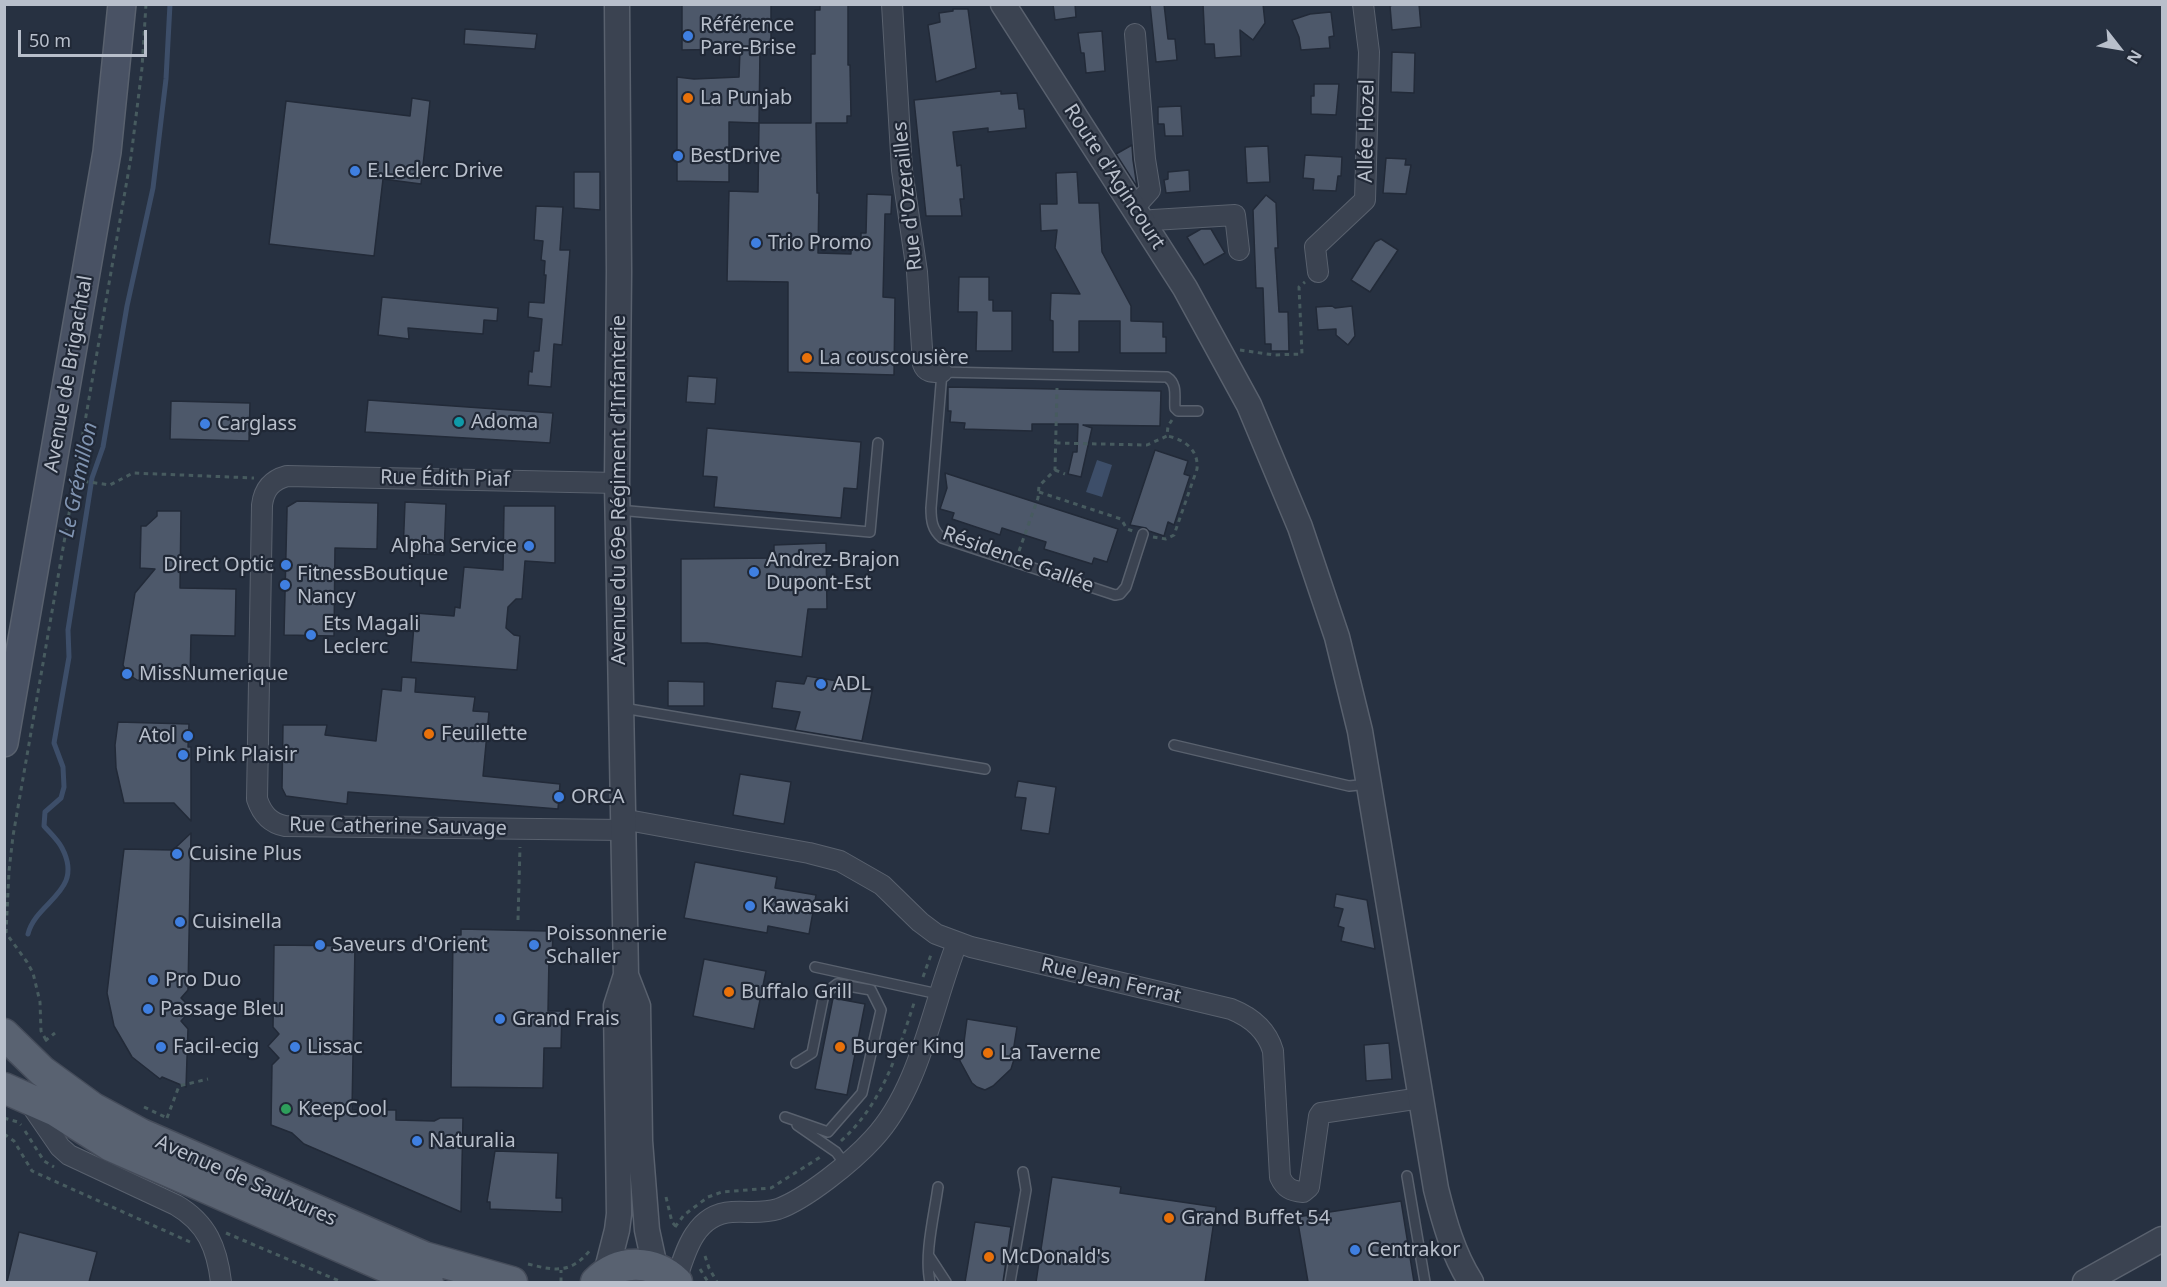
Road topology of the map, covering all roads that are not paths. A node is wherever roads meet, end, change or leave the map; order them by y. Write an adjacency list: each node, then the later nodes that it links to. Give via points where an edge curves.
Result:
1 (122, 4): 18 (main road, Avenue de Brigachtal, via 107,152)
2 (617, 4): 14 (street, Avenue du 69e Régiment d'Infanterie)
3 (892, 4): 10 (street, Rue d'Ozerailles, via 902,170 917,272 923,364 929,371)
4 (1003, 4): 7 (street, Route d'Agincourt)
5 (1363, 4): 9 (street, Allée Hozel, via 1369,52 1365,200 1315,247)
6 (1135, 34): 7 (street, via 1150,190 1140,201)
7 (1139, 215): 8 (street, via 1153,220 1235,215); 21 (street, Route d'Agincourt, via 1222,352 1288,495 1336,637)
8 (1239, 250)
9 (1318, 272)
10 (942, 372): 11 (lane, via 1167,377 1173,382 1175,408); 16 (lane, Résidence Gallée, via 931,508 933,526 942,538 1115,595 1126,587)
11 (1198, 411)
12 (878, 443): 15 (lane, via 870,532)
13 (273, 481): 14 (street, Rue Édith Piaf, via 287,476); 22 (street, Rue Catherine Sauvage, via 262,505 257,799 264,814 277,824 299,828)
14 (617, 483): 15 (street, Avenue du 69e Régiment d'Infanterie)
15 (618, 510): 17 (street, Avenue du 69e Régiment d'Infanterie)
16 (1143, 534)
17 (620, 708): 20 (lane); 22 (street, Avenue du 69e Régiment d'Infanterie)
18 (4, 743)
19 (1174, 745): 21 (lane, via 1349,786)
20 (986, 769)
21 (1369, 784): 30 (street, Route d'Agincourt)
22 (623, 825): 23 (street, Rue Jean Ferrat, via 840,861 882,885); 25 (street, Avenue du 69e Régiment d'Infanterie)
23 (944, 943): 26 (street); 30 (street, Rue Jean Ferrat, via 1231,1009 1246,1016 1271,1043 1280,1177 1292,1190 1303,1192 1309,1187 1321,1113)
24 (815, 967): 26 (lane)
25 (626, 975): 38 (street, Avenue du 69e Régiment d'Infanterie, via 638,1006 640,1141 647,1230); 39 (street, Avenue du 69e Régiment d'Infanterie, via 616,1006 619,1214)
26 (929, 991): 31 (street, via 912,1073 889,1119)
27 (4, 1034): 37 (main road, Avenue de Saulxures, via 42,1071 93,1108 141,1134 424,1257)
28 (796, 1063): 31 (lane, via 812,1053 824,994 837,984 871,990 881,1010 862,1093 828,1132 785,1117 831,1149)
29 (15, 1092): 40 (street, via 69,1155 191,1215 218,1256); 41 (main road, Avenue de Saulxures, via 56,1111 111,1146 391,1270)
30 (1421, 1098): 46 (street, Route d'Agincourt, via 1436,1189 1456,1254)
31 (845, 1164): 38 (street, via 794,1203 760,1213 723,1213 713,1218 690,1240)
32 (1023, 1172): 44 (lane, via 1026,1191)
33 (1407, 1176): 45 (lane)
34 (938, 1187): 36 (lane)
35 (2163, 1239): 47 (street)
36 (929, 1256): 42 (lane); 43 (lane)
37 (515, 1273)
38 (670, 1277): 39 (main road, via 643,1264 630,1264)
39 (601, 1278)
40 (222, 1282)
41 (428, 1282)
42 (930, 1282)
43 (946, 1282)
44 (1010, 1282)
45 (1425, 1282)
46 (1471, 1282)
47 (2085, 1282)

